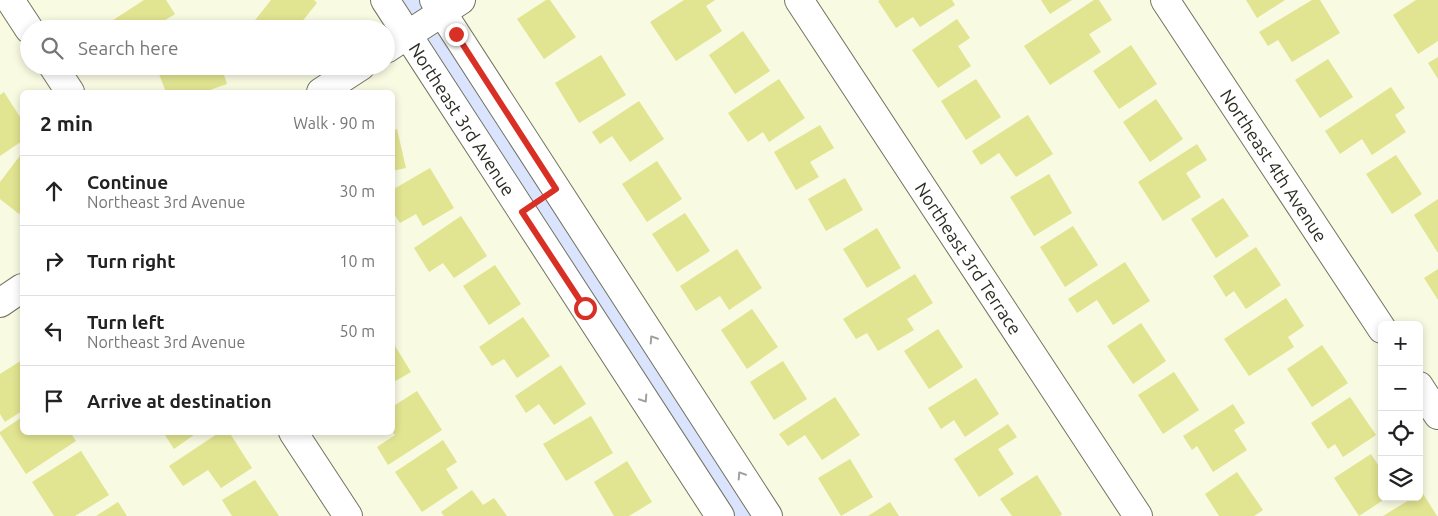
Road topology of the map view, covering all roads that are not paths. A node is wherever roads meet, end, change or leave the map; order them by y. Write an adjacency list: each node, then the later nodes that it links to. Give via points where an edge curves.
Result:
1 (10, 0): 6 (street)
2 (385, 0): 7 (street, Northeast 3rd Avenue)
3 (799, 0): 24 (street, Northeast 3rd Terrace)
4 (1165, 0): 17 (street, Northeast 4th Avenue)
5 (446, 4): 8 (street); 13 (street)
6 (23, 20)
7 (391, 20)
8 (397, 42): 14 (street, Northeast 3rd Avenue)
9 (59, 75): 11 (street)
10 (346, 75): 12 (street)
11 (69, 90)
12 (323, 90)
13 (556, 189): 14 (street); 23 (street, one-way to 13)
14 (522, 212): 22 (street, Northeast 3rd Avenue, one-way to 22)
15 (20, 289): 16 (street)
16 (0, 303)
17 (1378, 323)
18 (1423, 392): 19 (street)
19 (1438, 415)
20 (295, 435): 21 (street)
21 (348, 516)
22 (720, 516)
23 (768, 516)
24 (1138, 516)

